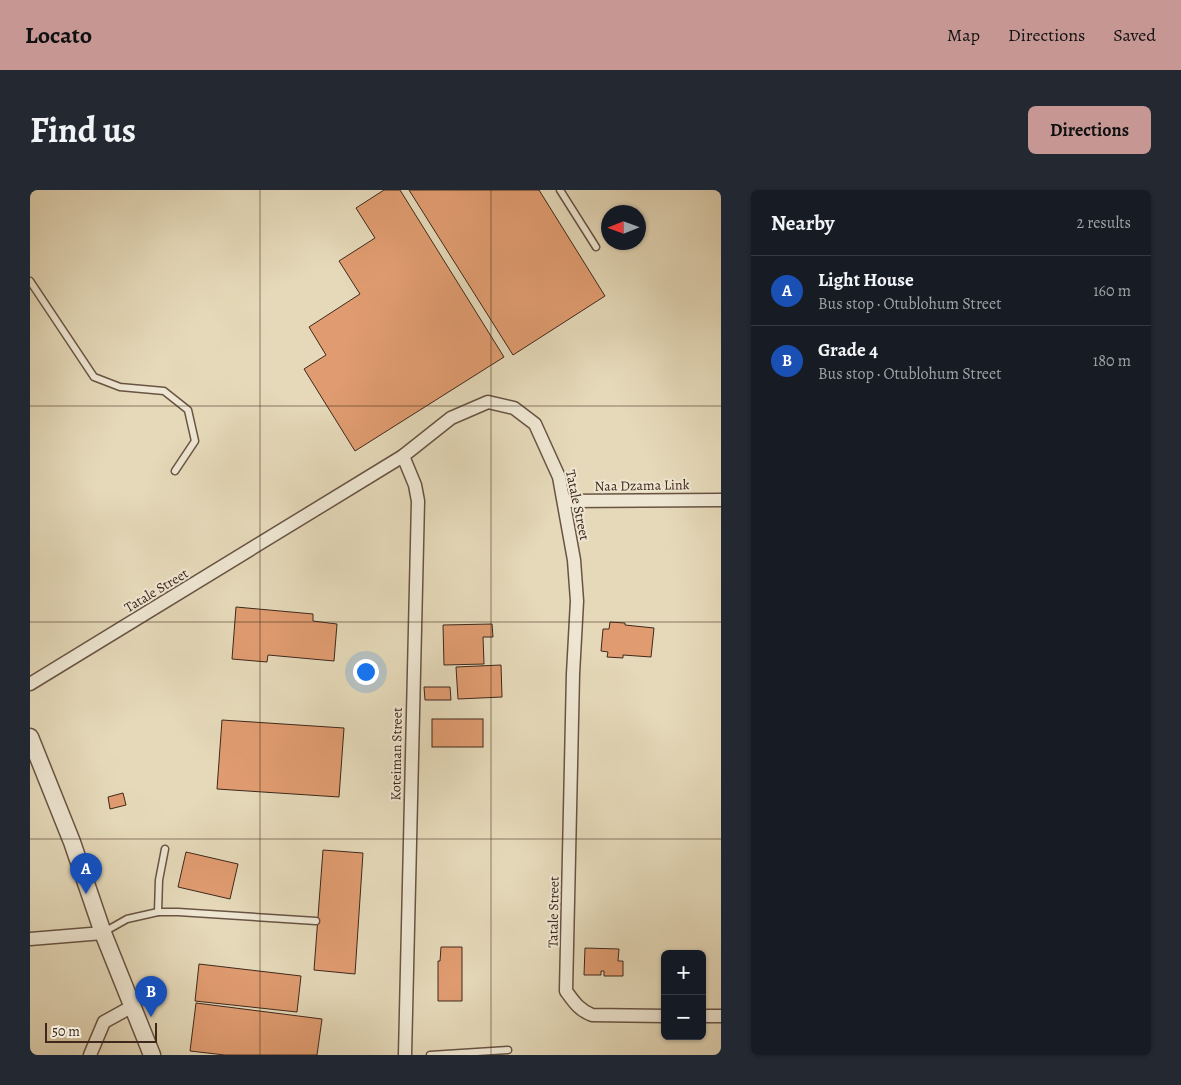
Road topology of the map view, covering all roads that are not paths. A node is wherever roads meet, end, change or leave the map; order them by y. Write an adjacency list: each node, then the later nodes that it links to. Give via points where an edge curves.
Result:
1 (560, 190): 2 (lane)
2 (596, 247)
3 (30, 281): 5 (lane, via 94,377 120,388 164,392 188,410 195,441)
4 (403, 456): 7 (street, Tatale Street, via 451,418 488,402 514,408 535,424 559,478); 8 (street, Tatale Street); 22 (street, Koteiman Street, via 418,501)
5 (175, 471)
6 (721, 500): 7 (street, Naa Dzama Link)
7 (564, 501): 16 (street, Tatale Street, via 577,601 566,991 576,1006 592,1015)
8 (30, 684)
9 (30, 737): 13 (street)
10 (165, 849): 11 (lane, via 159,880)
11 (158, 912): 12 (lane); 13 (lane, via 128,919)
12 (316, 921)
13 (104, 933): 14 (street); 15 (street)
14 (30, 939)
15 (133, 1006): 20 (street, via 104,1022); 21 (street)
16 (661, 1016)
17 (706, 1016): 18 (street)
18 (721, 1016)
19 (508, 1050): 23 (lane)
20 (90, 1055)
21 (152, 1055)
22 (404, 1055)
23 (430, 1055)

